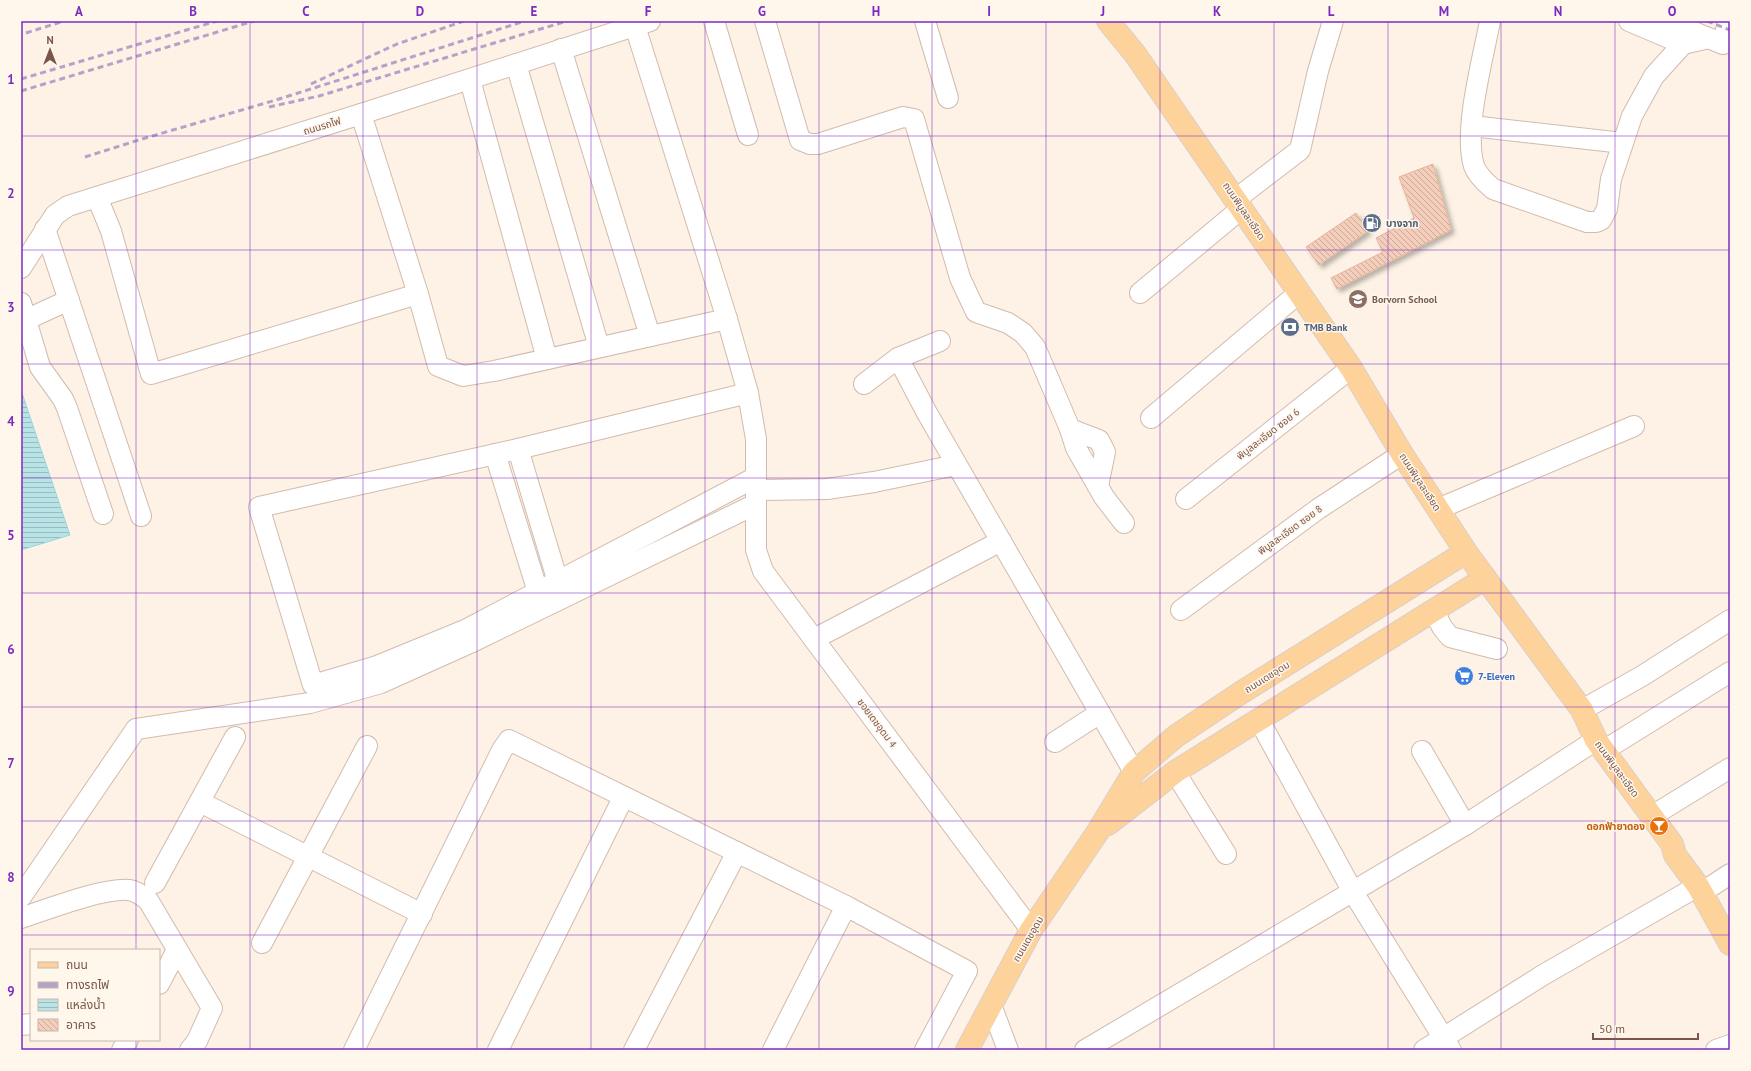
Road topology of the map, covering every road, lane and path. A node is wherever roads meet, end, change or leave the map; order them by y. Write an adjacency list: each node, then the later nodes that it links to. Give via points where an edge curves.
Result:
1 (714, 21): 19 (street)
2 (765, 21): 50 (street, via 800,140 818,144 903,117 914,118 960,278 976,312 1008,323 1023,333 1035,347 1076,448)
3 (925, 21): 16 (street)
4 (1108, 21): 22 (main road, ถนนพิบูลละเอียด, via 1135,54)
5 (1333, 21): 22 (street, via 1318,70 1300,150)
6 (1490, 21): 18 (street)
7 (1628, 21): 12 (street)
8 (1667, 21): 11 (street)
9 (1728, 21): 11 (street, via 1723,44)
10 (643, 23): 13 (street, ถนนรถไฟ); 30 (street, ซอยเดชอุดม 4)
11 (1709, 38): 12 (street)
12 (1683, 44): 20 (street, via 1654,76 1632,116)
13 (561, 49): 14 (street, ถนนรถไฟ); 31 (street)
14 (516, 64): 15 (street, ถนนรถไฟ); 33 (street)
15 (470, 80): 17 (street, ถนนรถไฟ); 35 (street)
16 (948, 98)
17 (361, 114): 21 (street, ถนนรถไฟ); 27 (street)
18 (1472, 126): 20 (street); 20 (street, via 1471,152 1475,168 1493,189 1587,222 1601,220 1607,209 1611,179)
19 (748, 135)
20 (1622, 143)
21 (97, 197): 23 (street, ถนนรถไฟ, via 68,206 55,214); 27 (street, via 111,231 138,322 150,374)
22 (1239, 203): 25 (main road, ถนนพิบูลละเอียด); 26 (street)
23 (45, 229): 24 (street, ถนนรถไฟ); 28 (street)
24 (21, 268)
25 (1300, 292): 36 (main road, ถนนพิบูลละเอียด); 39 (street)
26 (1140, 293)
27 (418, 294): 35 (street, via 438,366 463,376)
28 (68, 300): 29 (street); 49 (street)
29 (23, 315): 48 (street, via 40,367 67,408)
30 (727, 319): 31 (street); 38 (street, ซอยเดชอุดม 4)
31 (650, 336): 33 (street)
32 (940, 341): 34 (street)
33 (599, 347): 35 (street)
34 (898, 358): 37 (street); 44 (street)
35 (547, 359)
36 (1351, 368): 43 (main road, ถนนพิบูลละเอียด); 46 (street, พิบูลละเอียด ซอย 6)
37 (864, 384)
38 (748, 393): 41 (street); 45 (street, ซอยเดชอุดม 4, via 756,439)
39 (1151, 418)
40 (1634, 426): 47 (street)
41 (518, 449): 42 (street); 54 (street)
42 (495, 454): 55 (street); 55 (street, via 259,507 312,685 385,663 464,630)
43 (1402, 454): 47 (main road, ถนนพิบูลละเอียด); 56 (street, พิบูลละเอียด ซอย 8, via 1318,509)
44 (956, 465): 45 (street, via 827,489); 51 (street)
45 (757, 491): 54 (street); 59 (street, ซอยเดชอุดม 4, via 756,550 763,571); 86 (street, via 470,643 381,682 310,703 136,729)
46 (1186, 499)
47 (1438, 509): 52 (main road, ถนนพิบูลละเอียด)
48 (103, 514)
49 (141, 516)
50 (1124, 523)
51 (1001, 541): 59 (street); 64 (street)
52 (1466, 552): 53 (main road, ถนนพิบูลละเอียด); 62 (main road, ถนนเดชอุดม)
53 (1484, 579): 57 (main road, ถนนเดชอุดม); 63 (main road, ถนนพิบูลละเอียด)
54 (558, 582): 55 (street)
55 (538, 592)
56 (1181, 610)
57 (1434, 611): 60 (street, via 1450,637); 65 (main road, ถนนเดชอุดม)
58 (1730, 620): 63 (street, via 1642,676)
59 (814, 639): 90 (street, ซอยเดชอุดม 4)
60 (1496, 649)
61 (1730, 672): 68 (street)
62 (1242, 692): 65 (main road); 72 (main road, ถนนเดชอุดม, via 1176,736)
63 (1582, 710): 68 (main road, ถนนพิบูลละเอียด)
64 (1100, 713): 67 (street); 72 (street)
65 (1259, 720): 73 (main road, ถนนเดชอุดม); 85 (street)
66 (235, 737): 75 (street)
67 (1055, 742)
68 (1600, 745): 76 (main road, ถนนพิบูลละเอียด); 77 (street)
69 (367, 746): 81 (street)
70 (1422, 751): 77 (street)
71 (1730, 768): 76 (street)
72 (1134, 772): 78 (main road, ถนนเดชอุดม)
73 (1175, 772): 78 (main road, ถนนเดชอุดม); 80 (street)
74 (623, 798): 79 (street); 88 (street, via 509,740); 102 (street)
75 (200, 802): 81 (street); 83 (street)
76 (1652, 816): 84 (main road, ถนนพิบูลละเอียด, via 1672,844 1675,855)
77 (1465, 825): 85 (street)
78 (1097, 833): 90 (main road, ถนนเดชอุดม)
79 (737, 852): 87 (street); 103 (street)
80 (1226, 854)
81 (307, 857): 88 (street); 91 (street)
82 (1730, 874): 84 (street)
83 (155, 883)
84 (1700, 889): 92 (main road, ถนนพิบูลละเอียด); 97 (street, via 1543,976)
85 (1353, 892): 97 (street); 108 (street)
86 (21, 896)
87 (846, 906): 104 (street); 105 (street, via 967,971)
88 (422, 914): 101 (street)
89 (21, 918): 93 (street, via 113,890 130,890 148,900)
90 (1031, 930): 95 (main road, ถนนเดชอุดม)
91 (262, 943)
92 (1730, 944)
93 (178, 950): 94 (street); 100 (street, via 212,1008 197,1041)
94 (160, 982)
95 (991, 1005): 106 (main road, ถนนเดชอุดม); 107 (street)
96 (127, 1041): 99 (street)
97 (1447, 1044): 109 (street)
98 (1730, 1046): 110 (street)
99 (122, 1050)
100 (190, 1050)
101 (354, 1050)
102 (498, 1050)
103 (634, 1050)
104 (773, 1050)
105 (925, 1050)
106 (967, 1050)
107 (1008, 1050)
108 (1085, 1050)
109 (1424, 1050)
110 (1716, 1050)

